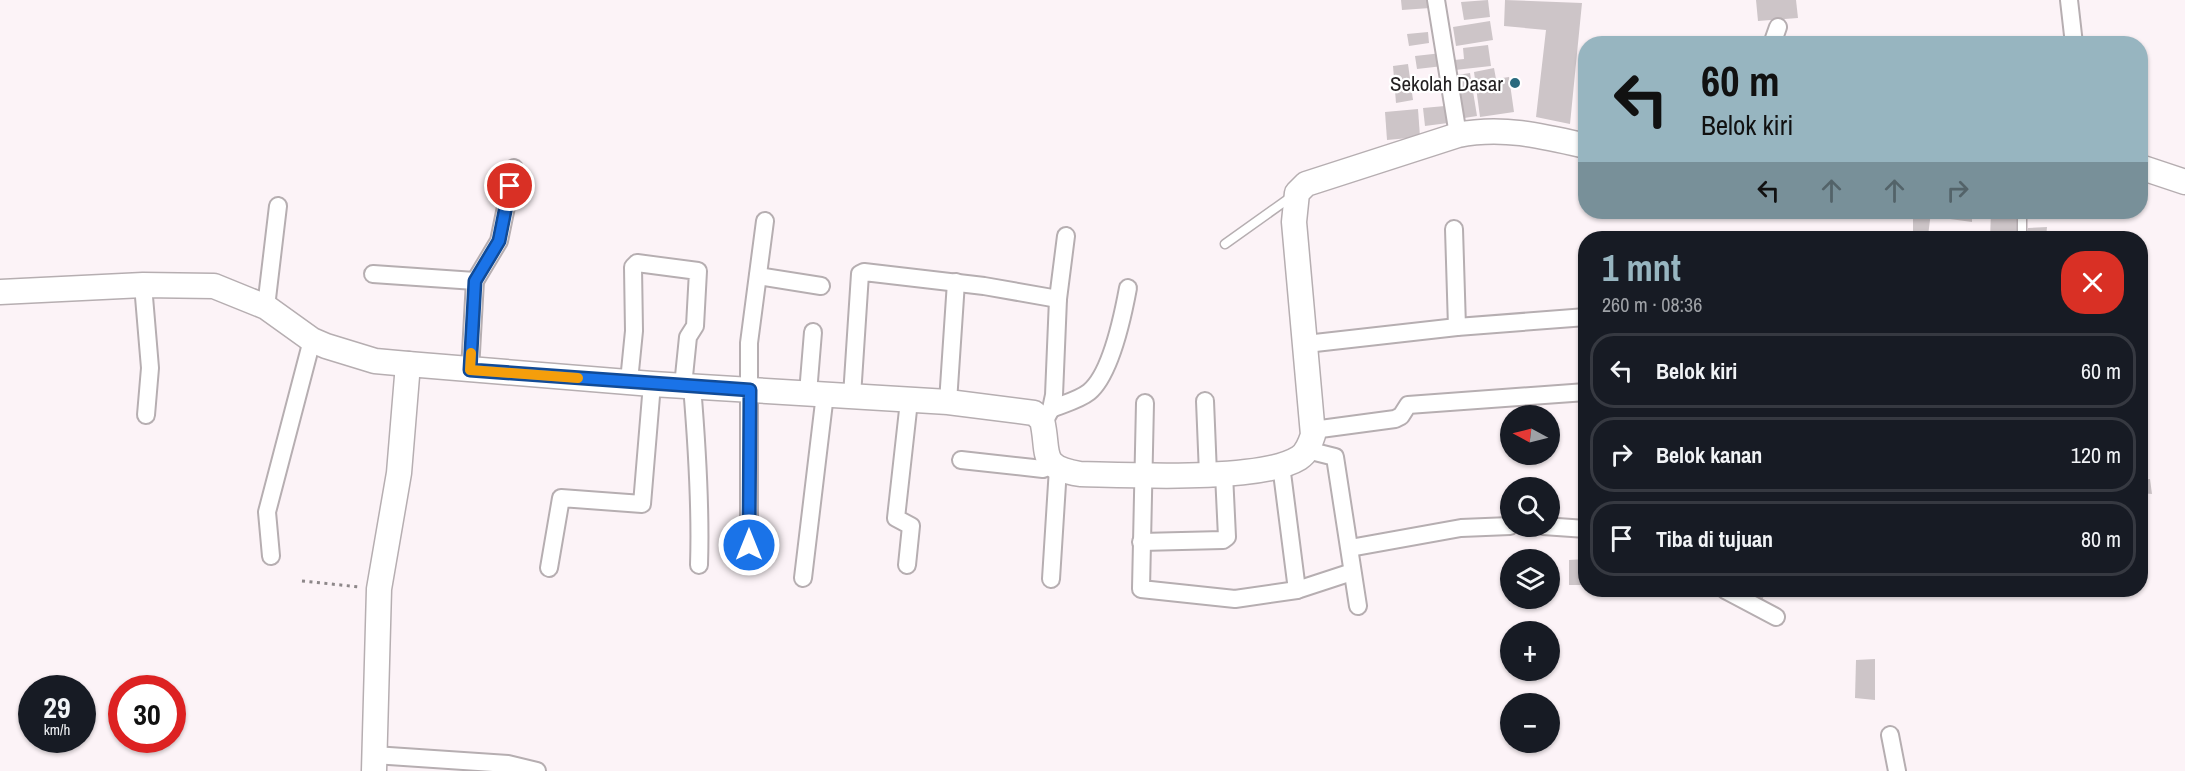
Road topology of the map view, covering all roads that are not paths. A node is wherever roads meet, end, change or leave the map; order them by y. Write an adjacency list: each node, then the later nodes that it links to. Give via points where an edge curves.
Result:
1 (1436, 0): 6 (street)
2 (2069, 0): 5 (street)
3 (1778, 27): 4 (street)
4 (1775, 36)
5 (2073, 36)
6 (1458, 135): 7 (street, via 1498,130); 11 (street, via 1306,184)
7 (1578, 145)
8 (514, 168): 19 (street, via 499,241)
9 (2148, 170): 10 (street)
10 (2185, 182)
11 (1297, 193): 16 (lane); 31 (street, via 1294,222)
12 (278, 206): 26 (street)
13 (765, 221): 18 (street)
14 (1454, 229): 28 (street)
15 (1065, 236): 25 (street)
16 (1225, 244)
17 (373, 274): 19 (street)
18 (758, 276): 22 (street); 36 (street, via 749,343)
19 (475, 281): 33 (street)
20 (956, 282): 25 (street); 39 (street, via 860,274); 42 (street)
21 (143, 285): 24 (street); 26 (street, via 214,286); 44 (street, via 150,368)
22 (821, 286)
23 (1128, 288): 45 (street, via 1120,332 1101,374 1090,391)
24 (0, 292)
25 (1058, 299): 45 (street)
26 (266, 307): 30 (street)
27 (1578, 319): 28 (street)
28 (1457, 327): 31 (street)
29 (813, 332): 37 (street)
30 (312, 340): 32 (street, via 375,361); 58 (street, via 267,512)
31 (1306, 344): 46 (street)
32 (408, 364): 33 (street); 70 (street, via 399,473 379,589)
33 (470, 370): 34 (street)
34 (640, 383): 35 (street); 35 (street, via 634,331 633,267 637,263 698,271 695,326 688,338); 61 (street, via 642,504 561,498)
35 (688, 386): 36 (street); 59 (street, via 701,518)
36 (750, 390): 37 (street); 56 (street)
37 (816, 393): 39 (street); 63 (street)
38 (1578, 393): 46 (street, via 1408,405 1395,419)
39 (852, 396): 40 (street)
40 (909, 401): 42 (street); 60 (street, via 896,518 910,526)
41 (1205, 401): 50 (street)
42 (948, 402): 45 (street)
43 (1145, 403): 51 (street)
44 (146, 415)
45 (1047, 417): 49 (street, via 1046,455)
46 (1310, 440): 48 (street, via 1297,460); 57 (street, via 1335,457)
47 (960, 460): 49 (street)
48 (1281, 465): 50 (street); 65 (street)
49 (1055, 467): 51 (street, via 1080,474); 64 (street)
50 (1216, 474): 51 (street); 55 (street, via 1227,537 1224,540)
51 (1144, 476): 55 (street)
52 (1500, 526): 57 (street, via 1461,528)
53 (1560, 527): 54 (street)
54 (1578, 528)
55 (1141, 542): 65 (street, via 1141,589 1235,599)
56 (749, 545)
57 (1350, 548): 62 (street)
58 (271, 556)
59 (699, 565)
60 (907, 565)
61 (549, 568)
62 (1352, 572): 65 (street); 67 (street)
63 (802, 578)
64 (1051, 579)
65 (1297, 590)
66 (1738, 597): 68 (street)
67 (1358, 606)
68 (1776, 617)
69 (1890, 735): 72 (street)
70 (374, 763): 71 (street, via 508,764)
71 (537, 771)
72 (1897, 771)

